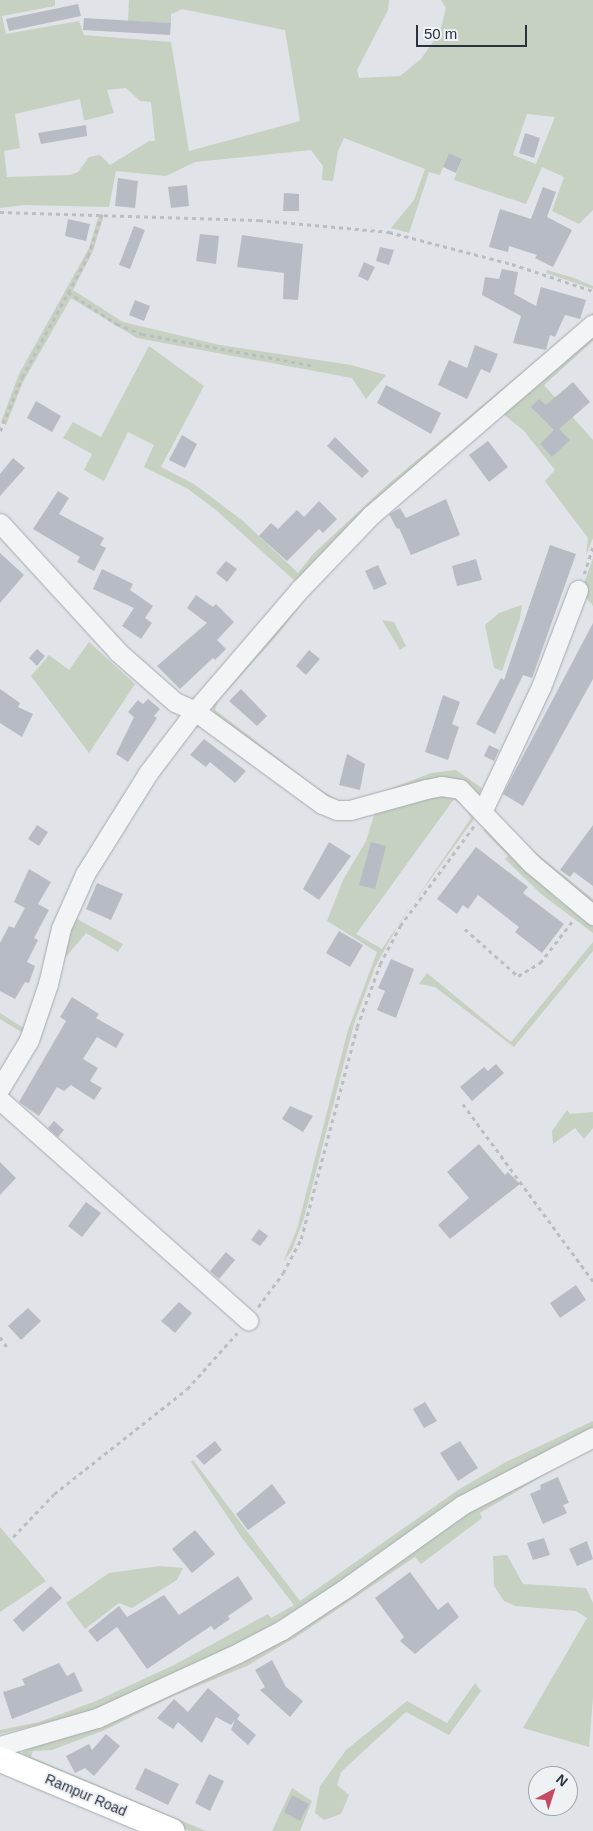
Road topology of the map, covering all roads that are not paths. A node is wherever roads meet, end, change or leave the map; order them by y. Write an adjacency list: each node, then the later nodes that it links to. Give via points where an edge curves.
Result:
1 (593, 324): 4 (street, via 371,515 300,589)
2 (0, 524): 4 (street, via 118,652 175,702)
3 (578, 590): 5 (street, via 541,686)
4 (195, 711): 5 (street, via 322,804 337,810 366,807 441,786 460,789); 7 (street, via 148,773 84,874 61,928 48,984 29,1040)
5 (483, 810): 6 (street, via 532,864)
6 (588, 911)
7 (0, 1088)
8 (0, 1100): 9 (street)
9 (248, 1320)
10 (593, 1437): 11 (street, via 462,1505 343,1590 238,1654 97,1718)
11 (0, 1746)
12 (0, 1759): 13 (main road, Rampur Road)
13 (172, 1831)

